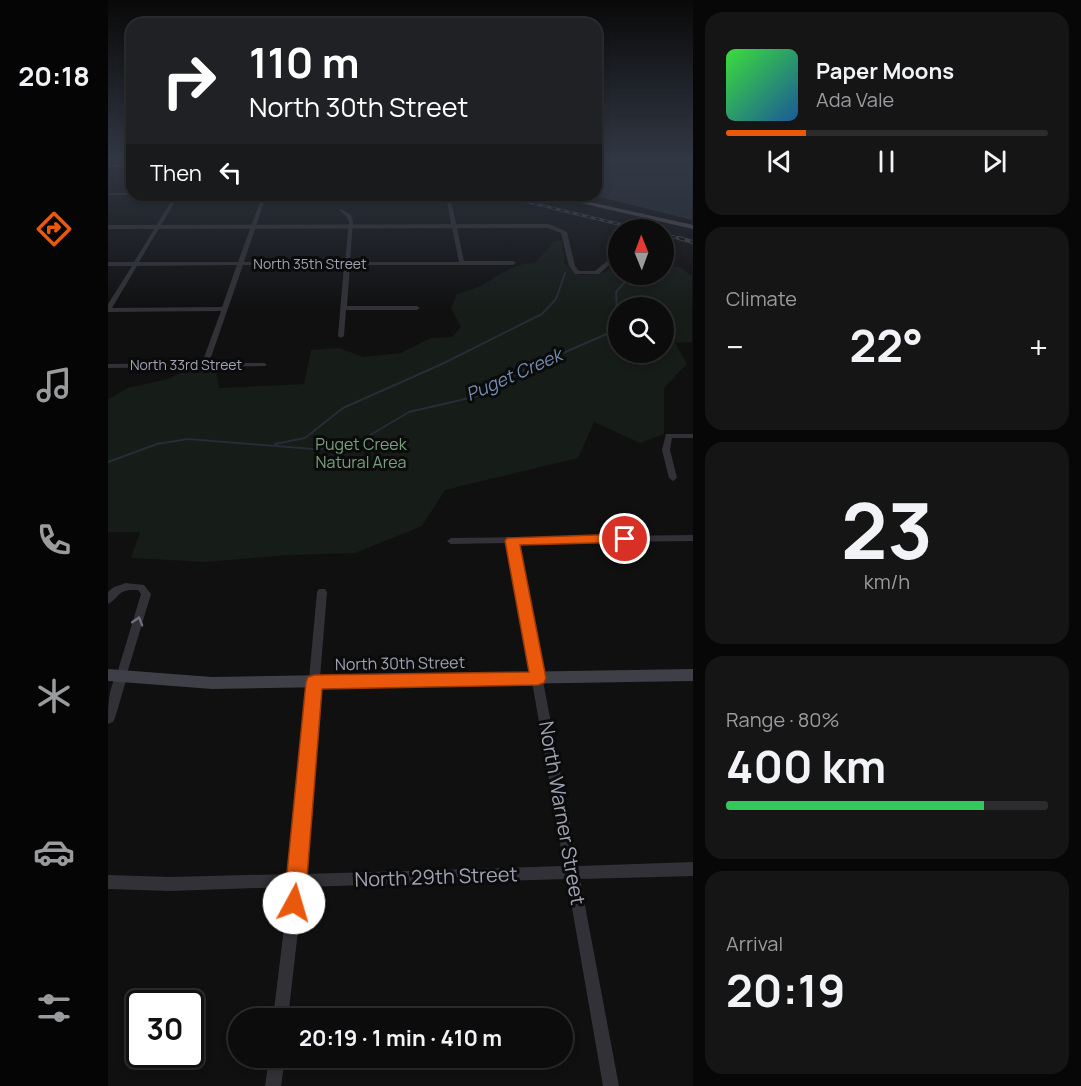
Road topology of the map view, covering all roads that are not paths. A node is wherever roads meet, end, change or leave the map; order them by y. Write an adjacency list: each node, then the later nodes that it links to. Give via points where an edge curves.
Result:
1 (169, 208): 12 (street)
2 (260, 208): 8 (street)
3 (448, 208): 10 (street)
4 (602, 208): 6 (main road)
5 (340, 210): 9 (street, via 350,218)
6 (650, 219)
7 (674, 223): 13 (main road)
8 (253, 226): 9 (street); 12 (street); 19 (street)
9 (351, 226): 10 (street); 14 (street)
10 (455, 226): 15 (street); 20 (street, via 556,227 564,232 572,266 579,273 593,274)
11 (108, 227): 12 (street)
12 (157, 227): 18 (street)
13 (693, 227)
14 (349, 263): 15 (street, North 35th Street); 19 (street, North 35th Street); 21 (street)
15 (462, 263): 16 (street, North 35th Street)
16 (513, 263)
17 (108, 264): 18 (street, North 35th Street)
18 (135, 264): 19 (street, North 35th Street); 24 (street)
19 (242, 264): 23 (street)
20 (608, 264)
21 (343, 308): 22 (street); 25 (street)
22 (417, 308)
23 (225, 309): 24 (street); 26 (street)
24 (108, 310)
25 (341, 336)
26 (205, 365): 27 (street, North 33rd Street); 28 (street, North 33rd Street)
27 (264, 365)
28 (108, 366)
29 (693, 436): 30 (street, via 669,436 666,450)
30 (673, 478)
31 (693, 538): 33 (street)
32 (451, 541): 33 (street)
33 (512, 541): 38 (street, North Warner Street)
34 (322, 592): 39 (street)
35 (108, 600): 37 (street, one-way to 35, via 146,594 141,587 127,587)
36 (693, 675): 38 (main road, North 30th Street)
37 (115, 676): 39 (main road, North 30th Street, via 212,683); 40 (street)
38 (538, 678): 39 (main road, North 30th Street); 42 (street, North Warner Street)
39 (314, 682): 43 (street)
40 (108, 718)
41 (693, 869): 42 (street, North 29th Street)
42 (573, 873): 43 (street, North 29th Street); 48 (street, North Warner Street)
43 (297, 880): 44 (street, North 29th Street); 45 (street)
44 (108, 882)
45 (282, 1008)
46 (276, 1068): 47 (street)
47 (273, 1086)
48 (611, 1086)

